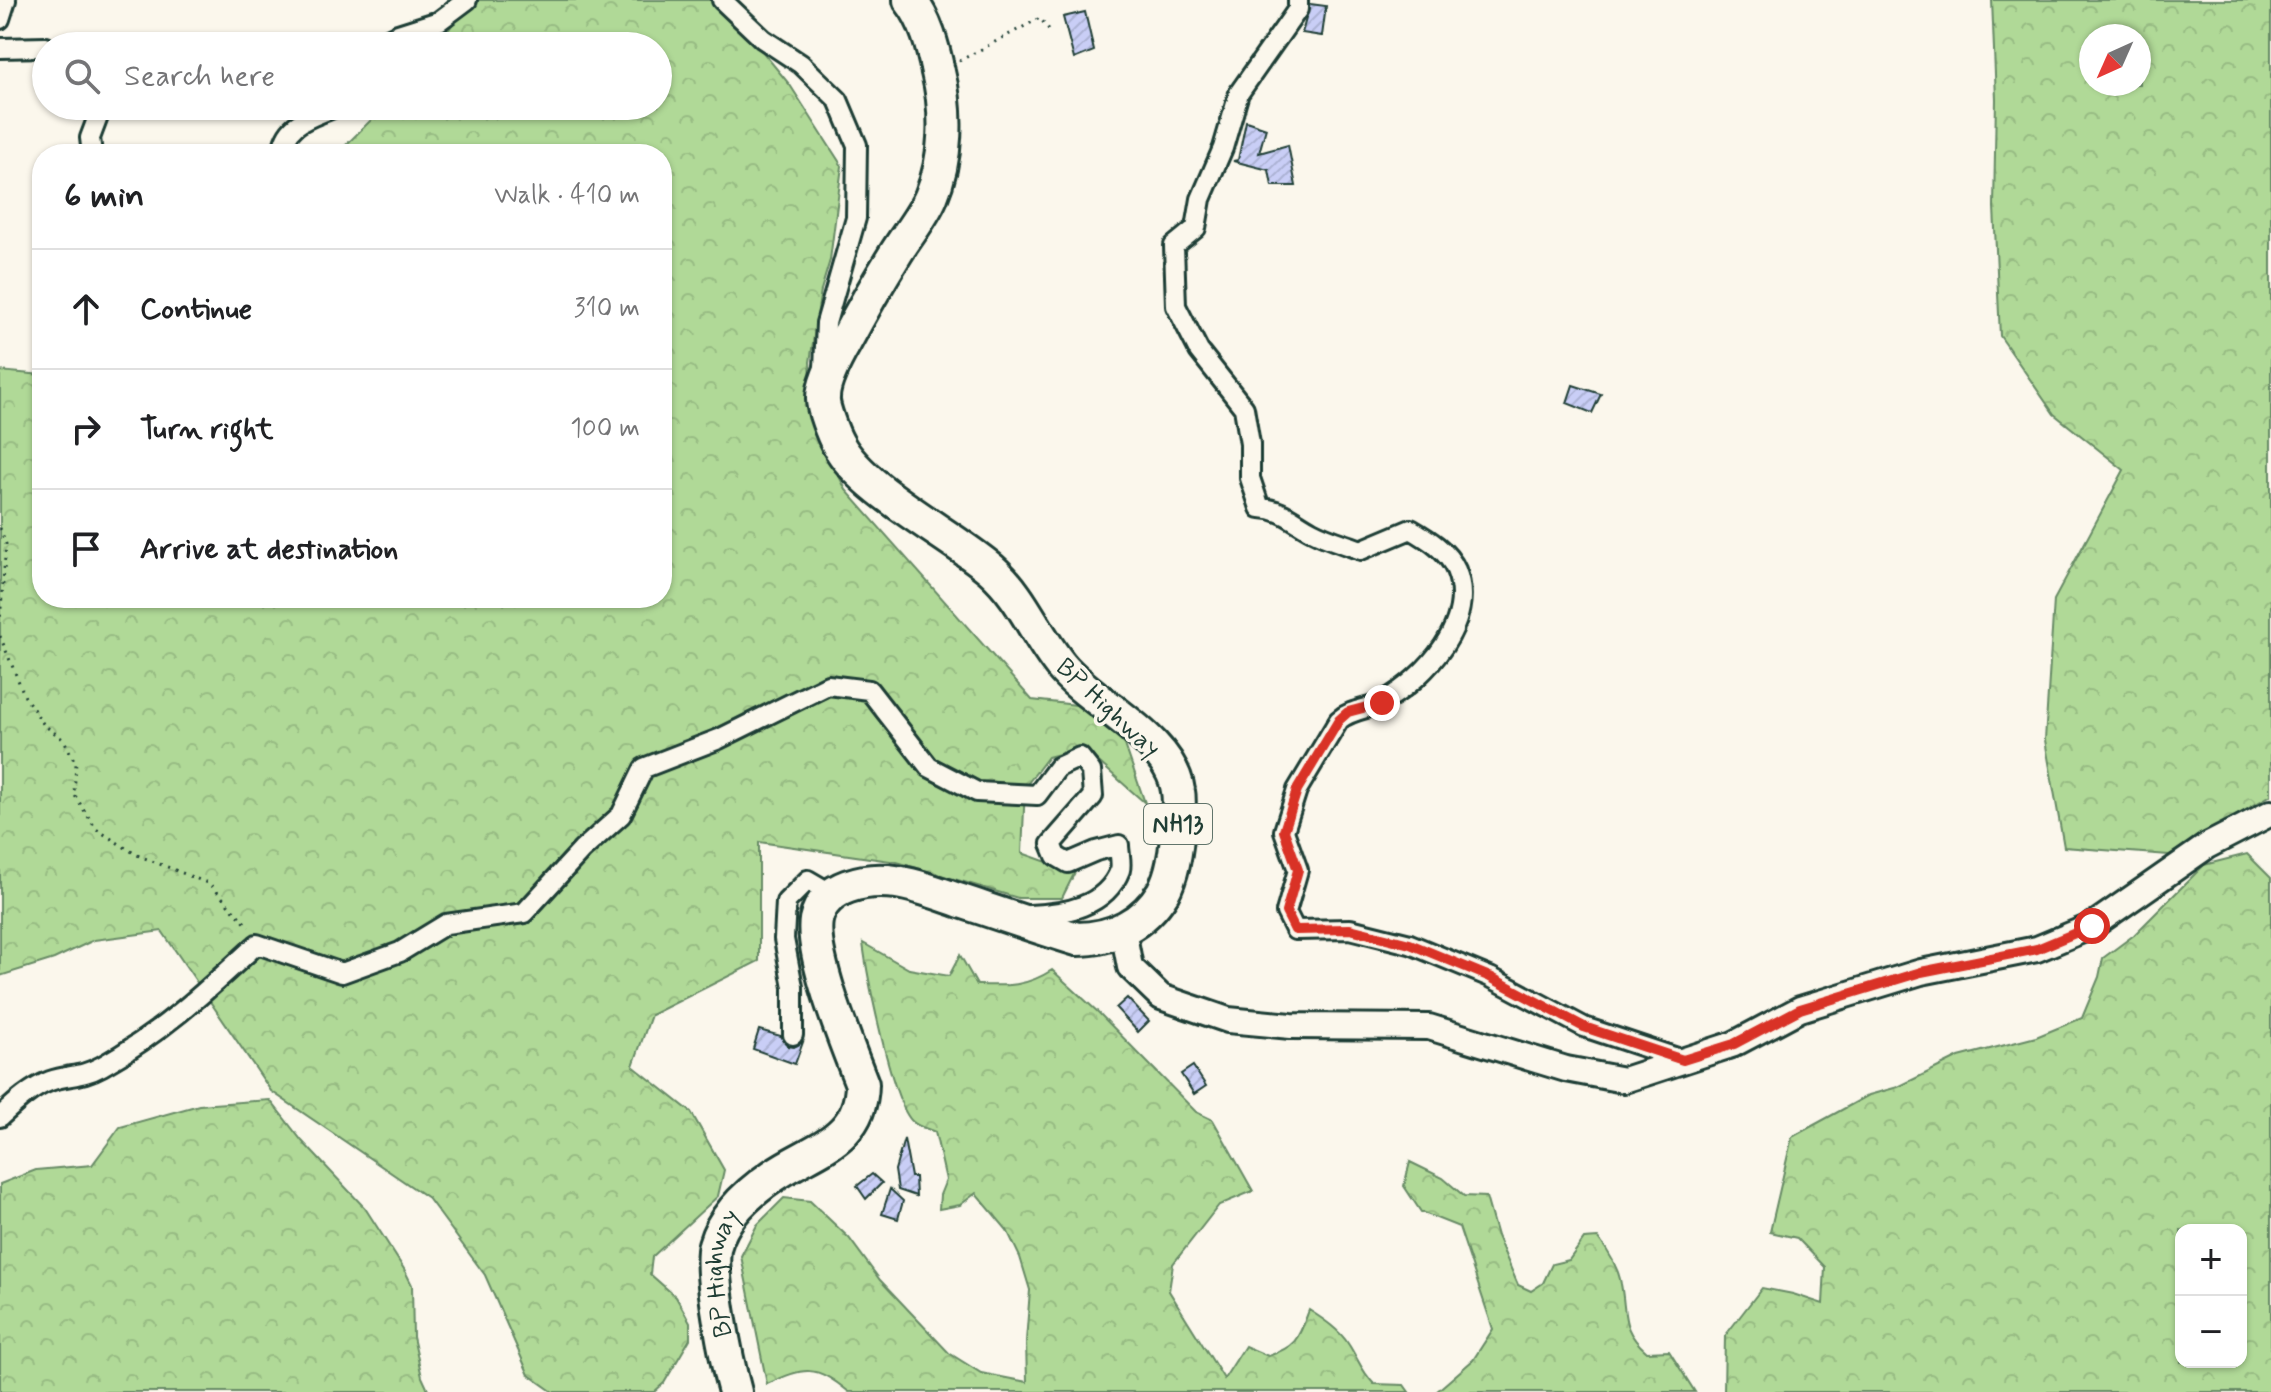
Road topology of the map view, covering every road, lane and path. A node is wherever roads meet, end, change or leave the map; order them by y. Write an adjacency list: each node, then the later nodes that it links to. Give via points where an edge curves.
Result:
1 (6, 0): 6 (street)
2 (467, 0): 7 (street, via 439,21)
3 (722, 0): 16 (street, via 838,100 857,145 856,218 826,323)
4 (910, 0): 11 (highway)
5 (1298, 0): 26 (street, via 1298,9 1239,93 1201,199 1196,228 1174,246 1176,306 1199,351 1244,408 1250,478 1260,508 1284,513 1312,531 1361,550 1411,529 1434,543 1455,568 1461,591 1459,614 1428,665 1382,703 1348,712 1339,720 1297,790 1284,831 1298,870 1286,912 1295,930 1350,929 1410,944 1490,977 1584,1027)
6 (0, 19)
7 (404, 32)
8 (1051, 32): 11 (path, via 1040,18)
9 (32, 47): 10 (street)
10 (0, 48)
11 (938, 71): 16 (highway, via 944,97 943,152 931,197 868,299 833,364)
12 (97, 120): 14 (street)
13 (304, 120): 15 (street)
14 (91, 144)
15 (283, 144)
16 (822, 398): 23 (highway, BP Highway / NH13, via 838,444 852,464 991,570 1015,593 1075,682 1165,759 1178,792 1169,877 1152,907)
17 (0, 528): 18 (path, via 6,544)
18 (0, 621)
19 (0, 636): 24 (path, via 25,697 44,725 64,740 76,764 74,794 96,829 137,855 210,884 247,923)
20 (2271, 813): 26 (street, via 2207,846 2092,926 2037,949 1921,972 1800,1009 1734,1044)
21 (832, 894): 22 (highway, BP Highway / NH13, via 860,882 896,882); 25 (street, via 808,880 786,902); 28 (highway, BP Highway, via 816,921 817,946 862,1084 861,1101 845,1130 773,1176 723,1221 714,1249 714,1277)
22 (1004, 915): 23 (highway, BP Highway / NH13, via 1077,939); 24 (street, via 1059,914 1102,897 1121,868 1119,845 1068,863 1056,856 1051,844 1093,796 1091,771 1080,757 1058,767 1037,795 977,792 929,767 869,690 828,685 719,739 644,768 621,815 524,913 446,924 400,952 342,973)
23 (1123, 930): 26 (street, via 1130,967 1161,997 1228,1020 1429,1027 1566,1069 1624,1080)
24 (257, 944): 27 (street, via 144,1042 86,1075 50,1081)
25 (793, 1035)
26 (1683, 1060)
27 (0, 1117)
28 (735, 1392)

